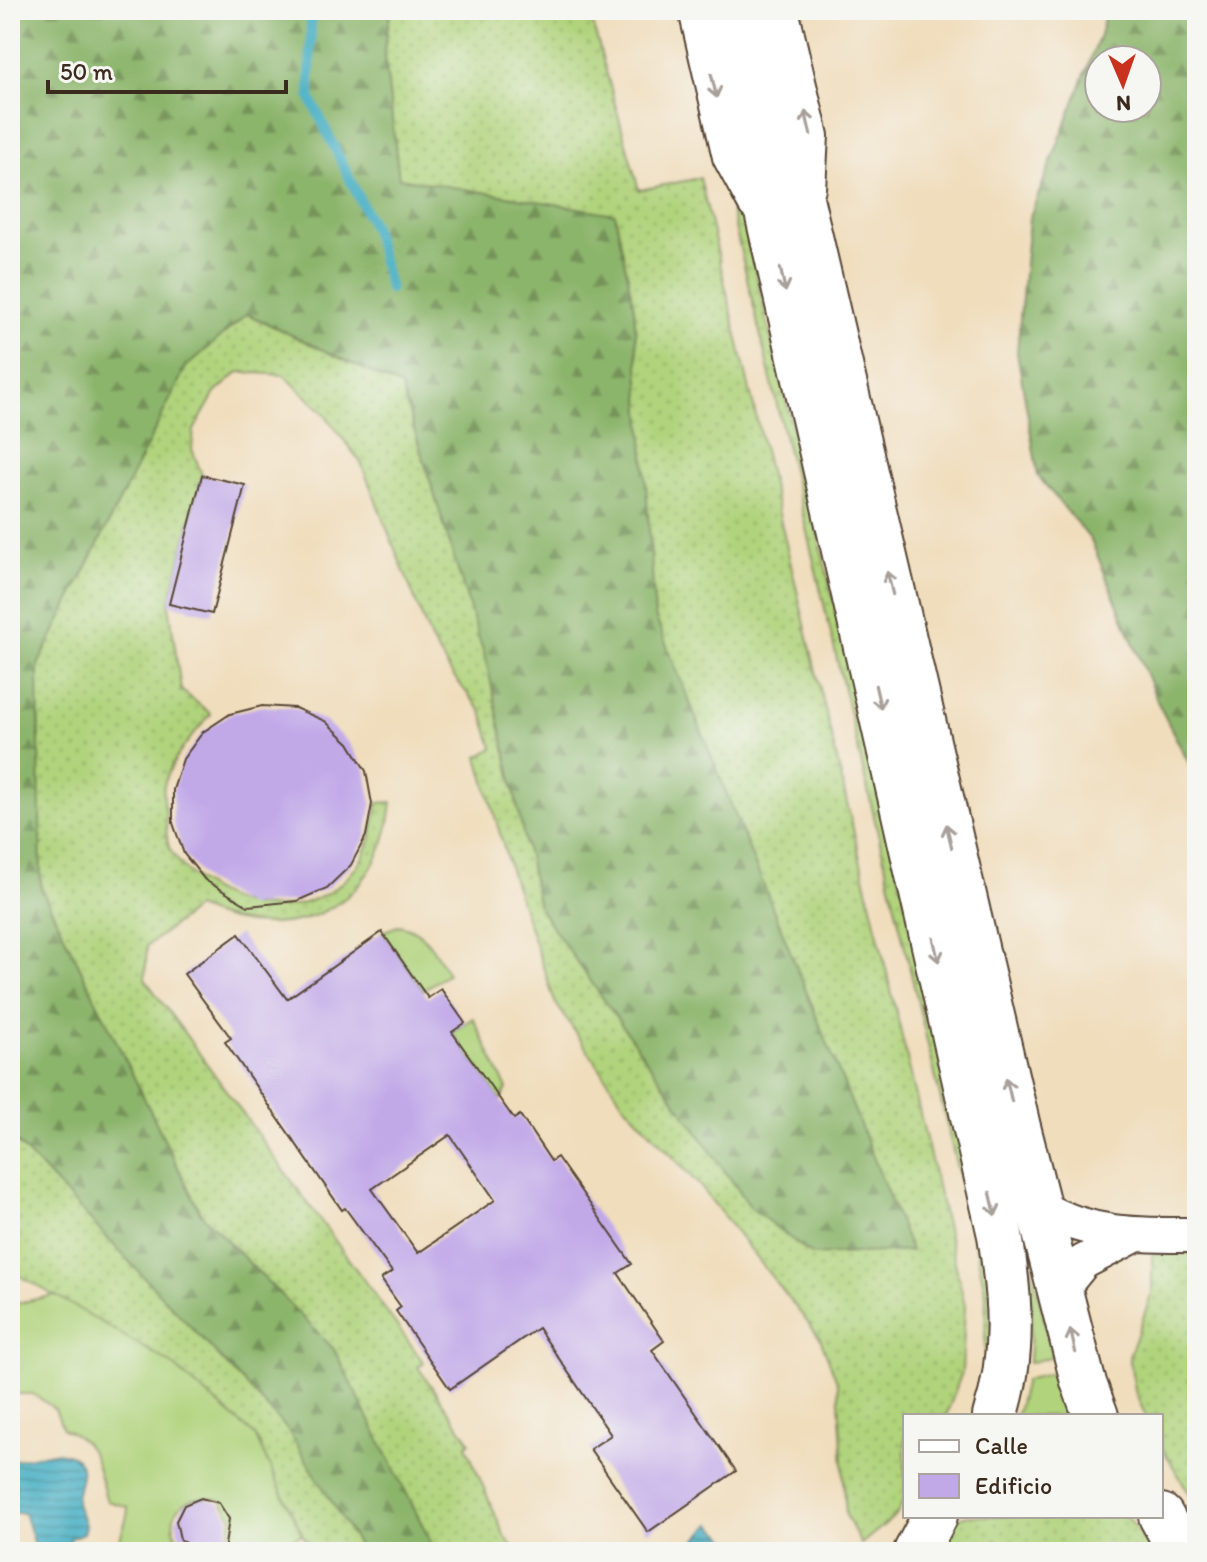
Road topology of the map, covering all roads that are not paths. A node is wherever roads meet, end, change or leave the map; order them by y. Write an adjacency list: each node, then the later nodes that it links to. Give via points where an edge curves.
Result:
1 (696, 10): 5 (street, one-way to 5, via 730,157)
2 (721, 10): 5 (main road)
3 (757, 10): 5 (main road)
4 (781, 10): 5 (street, one-way to 4, via 811,136)
5 (789, 232): 6 (main road, one-way to 5); 10 (main road, one-way to 10, via 1000,1235 1011,1327)
6 (1040, 1208): 7 (street, via 1073,1226); 9 (main road)
7 (1135, 1235): 8 (street); 9 (street, via 1083,1262)
8 (1197, 1235)
9 (1061, 1289): 11 (main road, one-way to 9)
10 (996, 1414)
11 (1095, 1414)

